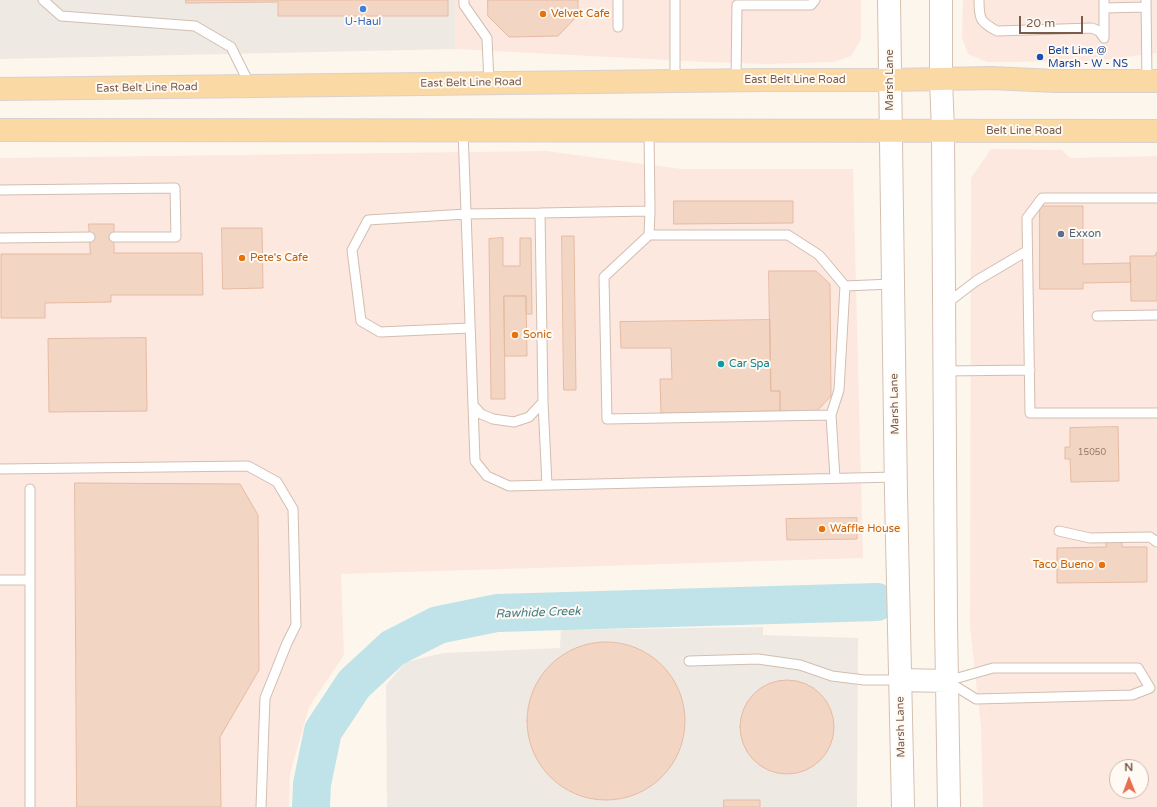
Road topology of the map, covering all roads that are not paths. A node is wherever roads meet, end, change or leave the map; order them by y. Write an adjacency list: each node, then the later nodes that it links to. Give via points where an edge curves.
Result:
1 (43, 0): 18 (lane, via 61,16 195,26 231,47)
2 (464, 0): 17 (lane, via 464,5 487,38)
3 (618, 0): 11 (lane)
4 (675, 0): 15 (lane)
5 (815, 0): 13 (lane, via 811,5 737,5)
6 (889, 0): 14 (main road, Marsh Lane)
7 (941, 0): 12 (main road)
8 (979, 0): 9 (lane, via 979,13 984,24 997,31 1092,28 1099,31 1104,38)
9 (1104, 4): 10 (lane)
10 (1146, 4): 16 (lane)
11 (618, 27)
12 (941, 79): 14 (main road, East Belt Line Road); 16 (main road); 24 (main road)
13 (736, 80): 14 (main road, East Belt Line Road); 15 (main road, East Belt Line Road)
14 (891, 80): 23 (main road, Marsh Lane)
15 (675, 81): 17 (main road, East Belt Line Road)
16 (1152, 81)
17 (489, 83): 18 (main road, East Belt Line Road)
18 (250, 86): 19 (main road, East Belt Line Road)
19 (0, 90)
20 (0, 130): 21 (main road)
21 (463, 130): 22 (main road); 30 (lane)
22 (649, 131): 23 (main road); 28 (lane)
23 (890, 131): 24 (main road, Belt Line Road); 36 (main road, Marsh Lane)
24 (944, 131): 25 (main road, Belt Line Road); 38 (main road)
25 (1157, 131)
26 (0, 190): 33 (lane, via 175,188 176,237)
27 (1157, 198): 35 (lane, via 1042,198 1027,218)
28 (650, 211): 29 (lane); 31 (lane)
29 (540, 213): 30 (lane); 44 (lane)
30 (466, 214): 41 (lane); 41 (lane, via 368,220 352,250 361,321 380,332)
31 (649, 235): 37 (lane, via 788,235 819,255); 47 (lane, via 604,277 607,420)
32 (90, 237): 34 (lane)
33 (114, 237)
34 (0, 238)
35 (1027, 251): 38 (lane, via 976,281); 42 (lane)
36 (892, 284): 37 (lane); 49 (main road, Marsh Lane)
37 (845, 286): 47 (lane, via 839,390)
38 (944, 304): 43 (main road)
39 (1097, 316): 40 (lane)
40 (1157, 316)
41 (470, 328): 45 (lane)
42 (1030, 370): 43 (lane); 46 (lane, via 1030,413)
43 (945, 371): 59 (main road)
44 (543, 402): 45 (lane, via 529,416 514,422 493,419 481,414); 51 (lane)
45 (473, 405): 51 (lane, via 475,461 487,476 509,486)
46 (1157, 413)
47 (831, 415): 50 (lane)
48 (0, 469): 62 (lane, via 248,466 277,482 293,509 296,625 265,698)
49 (896, 477): 50 (lane); 58 (main road, Marsh Lane)
50 (835, 478): 51 (lane)
51 (547, 484)
52 (30, 489): 56 (lane)
53 (1059, 531): 54 (lane, via 1090,538 1150,537)
54 (1157, 542)
55 (0, 580): 56 (lane)
56 (30, 580): 61 (lane)
57 (689, 661): 58 (lane, via 758,659 800,665 832,676 864,680)
58 (900, 680): 59 (main road); 63 (main road, Marsh Lane)
59 (947, 681): 60 (lane, via 976,699 1132,695); 60 (lane, via 993,668 1138,668); 64 (main road)
60 (1154, 690)
61 (30, 807)
62 (261, 807)
63 (903, 807)
64 (949, 807)

